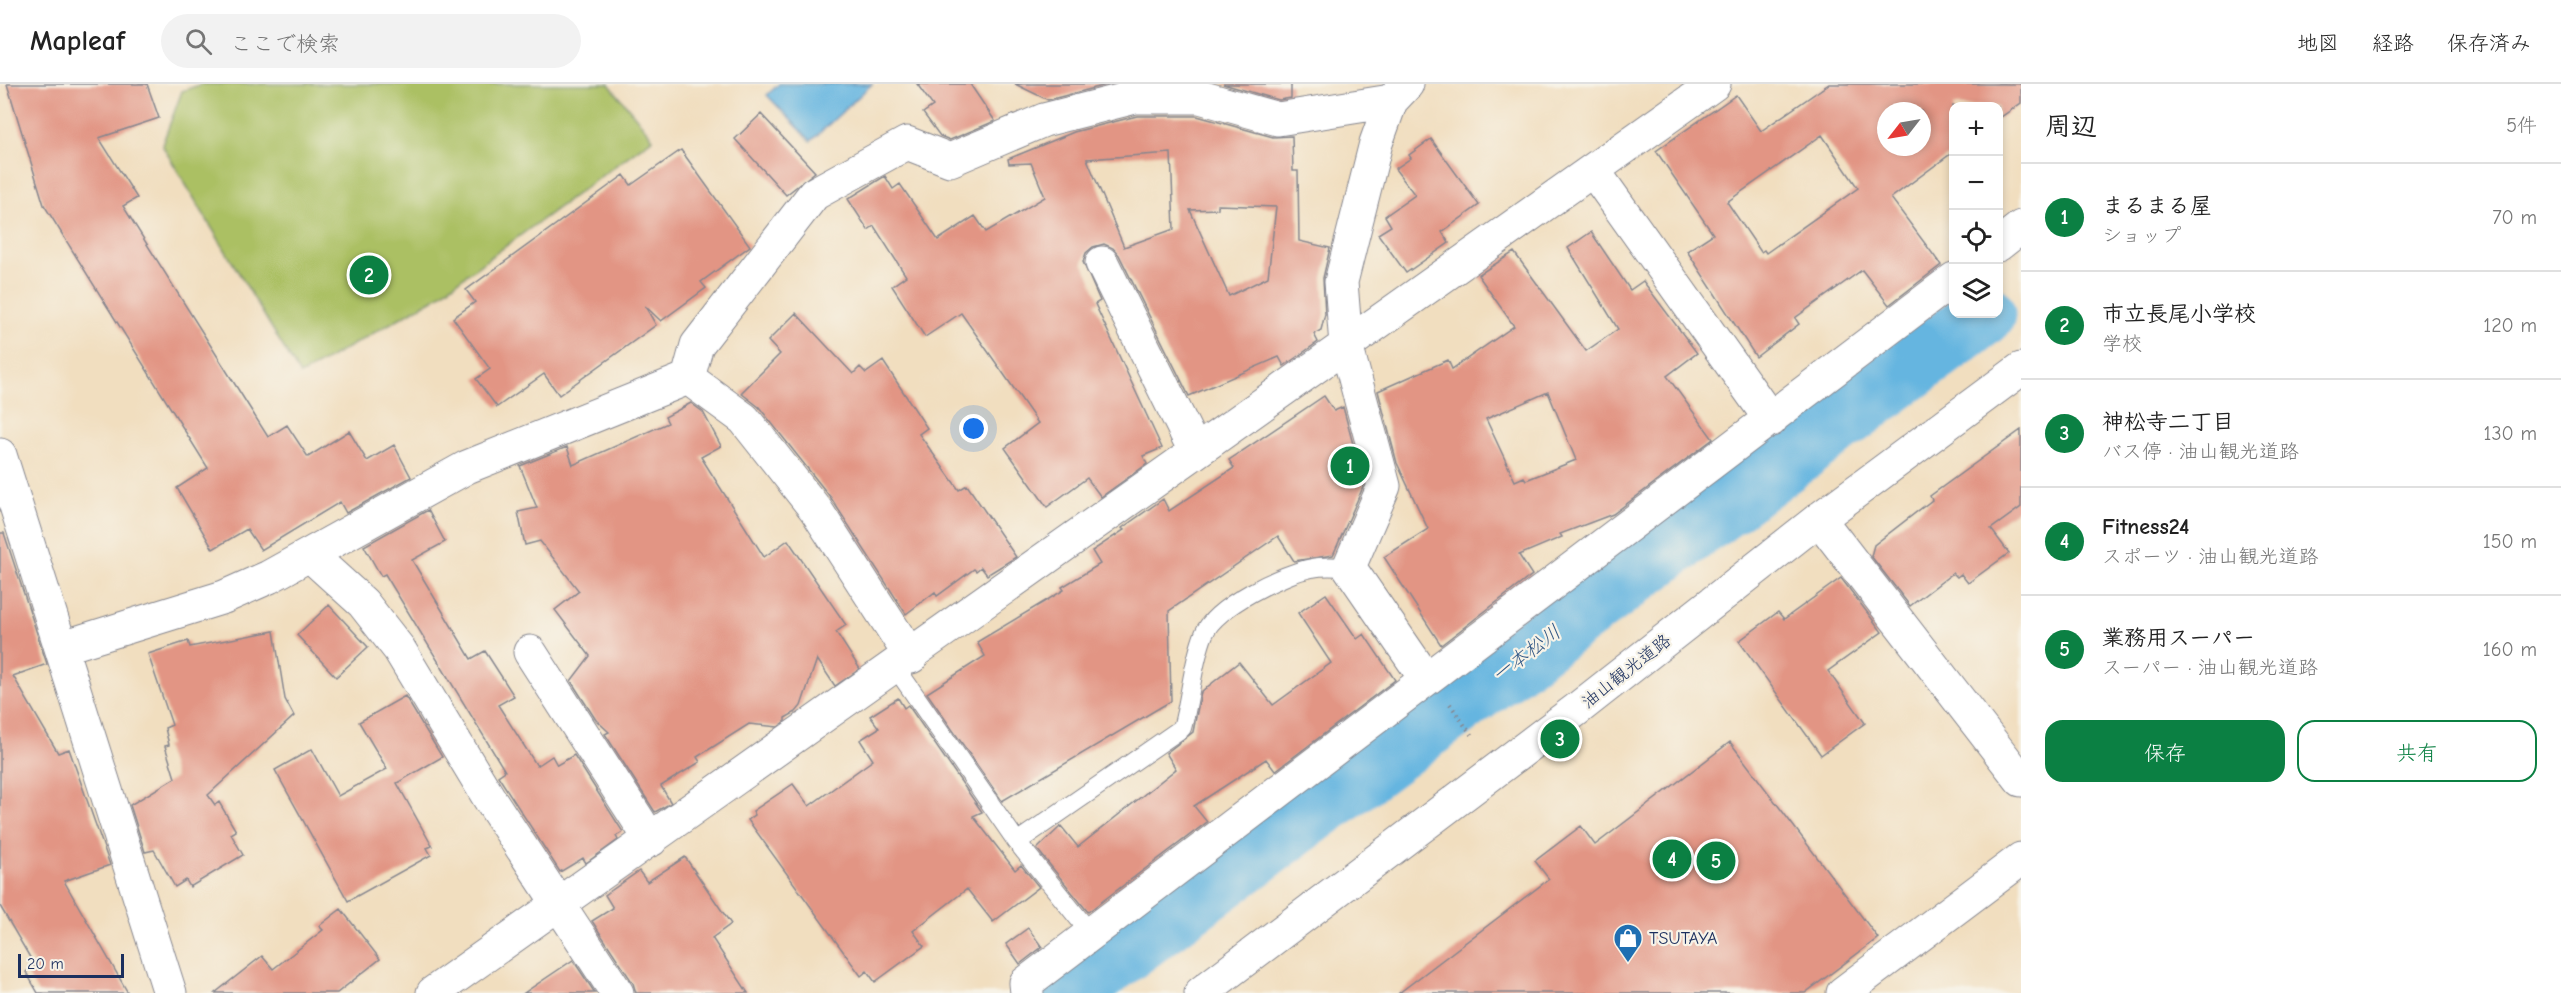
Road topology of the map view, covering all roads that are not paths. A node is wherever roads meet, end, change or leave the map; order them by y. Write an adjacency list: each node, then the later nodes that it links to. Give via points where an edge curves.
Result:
1 (1714, 84): 4 (street)
2 (1134, 90): 3 (street, via 1200,97 1278,119); 11 (street, via 1044,120 950,160 907,143 814,194 697,345)
3 (1399, 92): 9 (street, via 1376,143 1341,282)
4 (1593, 170): 9 (street); 12 (street)
5 (2021, 227): 6 (street)
6 (2003, 241)
7 (1102, 263): 13 (street)
8 (1949, 282): 12 (street)
9 (1346, 345): 13 (street); 18 (street, via 1384,486)
10 (2021, 369): 16 (street, 油山観光道路)
11 (688, 378): 17 (street, via 467,467); 21 (street, via 744,419 816,510)
12 (1771, 420): 22 (street)
13 (1195, 450): 21 (street)
14 (0, 455): 15 (street)
15 (6, 496): 19 (street)
16 (1819, 519): 23 (street); 33 (street, 油山観光道路, via 1576,710)
17 (310, 555): 19 (street, via 224,597); 27 (street, via 363,603 399,649 489,798)
18 (1349, 567): 22 (street); 25 (lane, via 1313,567 1272,581 1224,612 1204,631 1182,729)
19 (63, 647): 29 (street)
20 (530, 652): 24 (street)
21 (904, 663): 24 (street); 25 (lane)
22 (1436, 689): 28 (street)
23 (2021, 780)
24 (651, 840): 27 (street)
25 (1017, 842): 28 (lane)
26 (2021, 859): 34 (street)
27 (560, 904): 30 (street); 31 (street)
28 (1091, 934): 32 (street, via 1026,983)
29 (170, 993)
30 (433, 993)
31 (617, 993)
32 (1027, 993)
33 (1202, 993)
34 (1843, 993)

